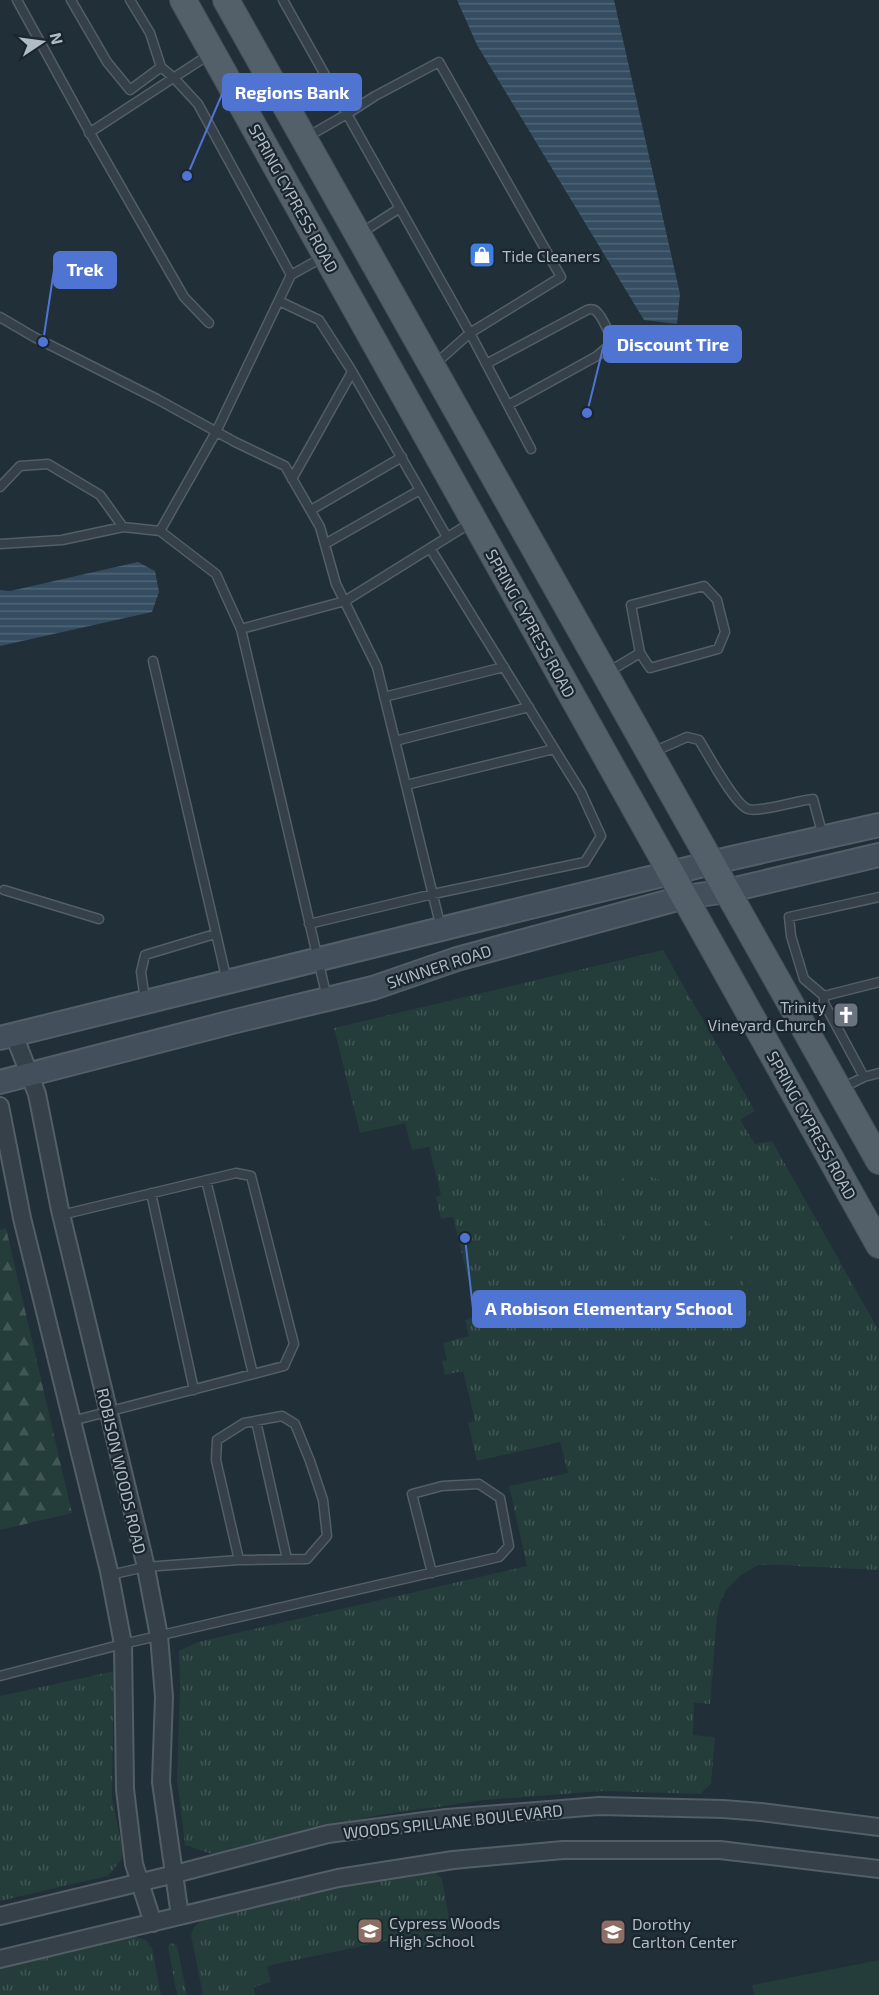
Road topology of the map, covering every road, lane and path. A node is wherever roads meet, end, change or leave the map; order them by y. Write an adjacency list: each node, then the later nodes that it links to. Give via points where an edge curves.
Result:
1 (17, 0): 11 (lane)
2 (71, 0): 8 (lane, via 106,62 129,90)
3 (130, 0): 8 (lane, via 150,33)
4 (183, 0): 7 (main road, SPRING CYPRESS ROAD)
5 (226, 0): 12 (main road)
6 (283, 0): 10 (lane)
7 (213, 52): 9 (lane); 15 (main road, SPRING CYPRESS ROAD)
8 (161, 67): 9 (lane)
9 (174, 78): 11 (lane); 16 (lane, via 198,104)
10 (347, 114): 12 (lane); 13 (lane); 20 (lane, via 439,62 561,277)
11 (89, 133): 19 (lane, via 184,297)
12 (304, 139): 14 (main road)
13 (400, 208): 14 (lane); 20 (lane)
14 (358, 235): 15 (main road); 22 (main road)
15 (326, 256): 16 (lane); 33 (main road, SPRING CYPRESS ROAD)
16 (291, 275): 17 (lane)
17 (279, 301): 23 (lane, via 320,320); 25 (lane)
18 (0, 317): 25 (lane)
19 (209, 323)
20 (470, 333): 21 (lane); 22 (lane)
21 (486, 364): 24 (lane); 24 (lane, via 586,310 596,311 611,336 612,343 597,356)
22 (432, 366): 31 (main road)
23 (352, 372): 27 (lane); 28 (lane)
24 (508, 405): 26 (lane)
25 (216, 432): 28 (lane, via 285,466); 35 (lane)
26 (531, 449)
27 (402, 457): 30 (lane); 32 (lane)
28 (292, 478): 32 (lane)
29 (0, 487): 34 (lane, via 20,466 48,464 100,495)
30 (420, 490): 36 (lane); 38 (lane)
31 (512, 508): 33 (main road); 45 (main road)
32 (310, 510): 38 (lane)
33 (474, 521): 36 (lane); 56 (main road, SPRING CYPRESS ROAD)
34 (123, 527): 35 (lane); 37 (lane, via 62,540)
35 (160, 531): 41 (lane, via 216,574)
36 (447, 537): 39 (lane)
37 (0, 544)
38 (325, 544): 40 (lane)
39 (430, 548): 40 (lane); 44 (lane)
40 (345, 601): 41 (lane); 46 (lane, via 377,667)
41 (241, 629): 63 (lane)
42 (640, 653): 42 (lane, via 631,605 704,586 717,600 725,632 718,649 650,668); 45 (lane)
43 (153, 661): 65 (lane)
44 (504, 667): 46 (lane); 47 (lane)
45 (605, 673): 50 (main road)
46 (384, 697): 48 (lane)
47 (529, 708): 48 (lane); 49 (lane)
48 (395, 741): 51 (lane)
49 (554, 749): 51 (lane); 59 (lane, via 601,836 585,862)
50 (650, 754): 53 (lane, via 687,737 699,740 737,801 748,809 761,809 813,800); 55 (main road)
51 (406, 785): 59 (lane)
52 (879, 825): 53 (street, SKINNER ROAD)
53 (824, 837): 55 (street, SKINNER ROAD)
54 (879, 855): 58 (street, SKINNER ROAD)
55 (711, 863): 56 (street, SKINNER ROAD); 58 (main road)
56 (671, 873): 60 (main road, SPRING CYPRESS ROAD); 64 (street, SKINNER ROAD)
57 (4, 890): 62 (lane)
58 (727, 891): 60 (street, SKINNER ROAD); 77 (main road)
59 (433, 894): 63 (lane); 64 (lane)
60 (685, 897): 70 (street, SKINNER ROAD); 83 (main road, SPRING CYPRESS ROAD)
61 (879, 897): 69 (lane, via 789,917 804,979)
62 (99, 919)
63 (309, 924): 66 (lane)
64 (441, 928): 66 (street, SKINNER ROAD)
65 (215, 934): 67 (lane); 71 (lane, via 145,955 141,972)
66 (317, 958): 67 (street, SKINNER ROAD); 70 (lane)
67 (227, 981): 71 (street, SKINNER ROAD)
68 (879, 982): 69 (lane)
69 (824, 996): 75 (lane, via 824,1003)
70 (327, 999): 74 (street, SKINNER ROAD)
71 (146, 1002): 72 (street, SKINNER ROAD)
72 (7, 1037): 74 (street, ROBISON WOODS ROAD)
73 (879, 1074): 75 (lane)
74 (29, 1075): 76 (street, SKINNER ROAD); 82 (street, ROBISON WOODS ROAD, via 37,1094)
75 (864, 1077): 77 (lane)
76 (0, 1082)
77 (839, 1090): 79 (main road)
78 (0, 1106): 87 (street, via 22,1218)
79 (879, 1161)
80 (206, 1180): 81 (lane); 84 (lane); 84 (lane, via 236,1173 251,1176 294,1344 284,1366)
81 (151, 1193): 82 (lane); 85 (lane)
82 (61, 1215): 86 (street, ROBISON WOODS ROAD)
83 (879, 1244)
84 (253, 1374): 85 (lane)
85 (194, 1389): 86 (lane)
86 (108, 1413): 87 (lane); 91 (street, ROBISON WOODS ROAD)
87 (72, 1421): 93 (street)
88 (256, 1421): 89 (lane); 89 (lane, via 282,1416 295,1424 323,1500 327,1536 307,1559); 90 (lane, via 244,1423 217,1440 216,1460)
89 (287, 1559): 90 (lane)
90 (239, 1560): 91 (lane)
91 (145, 1567): 93 (lane); 94 (street, ROBISON WOODS ROAD)
92 (432, 1573): 92 (lane, via 499,1557 509,1546 500,1498 479,1484 442,1485 412,1494); 94 (lane)
93 (110, 1575): 95 (street)
94 (159, 1636): 95 (lane); 99 (street, ROBISON WOODS ROAD, via 164,1697 161,1782)
95 (123, 1644): 96 (lane); 100 (street, via 125,1789 134,1864)
96 (0, 1676)
97 (879, 1827): 99 (street, WOODS SPILLANE BOULEVARD, via 723,1809 599,1806 447,1818 328,1834)
98 (879, 1869): 102 (street, via 720,1850 562,1850 424,1863 338,1878)
99 (175, 1874): 100 (street, WOODS SPILLANE BOULEVARD); 102 (street, ROBISON WOODS ROAD)
100 (140, 1882): 101 (street, WOODS SPILLANE BOULEVARD); 103 (street)
101 (0, 1916)
102 (180, 1916): 103 (street)
103 (153, 1923): 104 (street)
104 (0, 1959)

